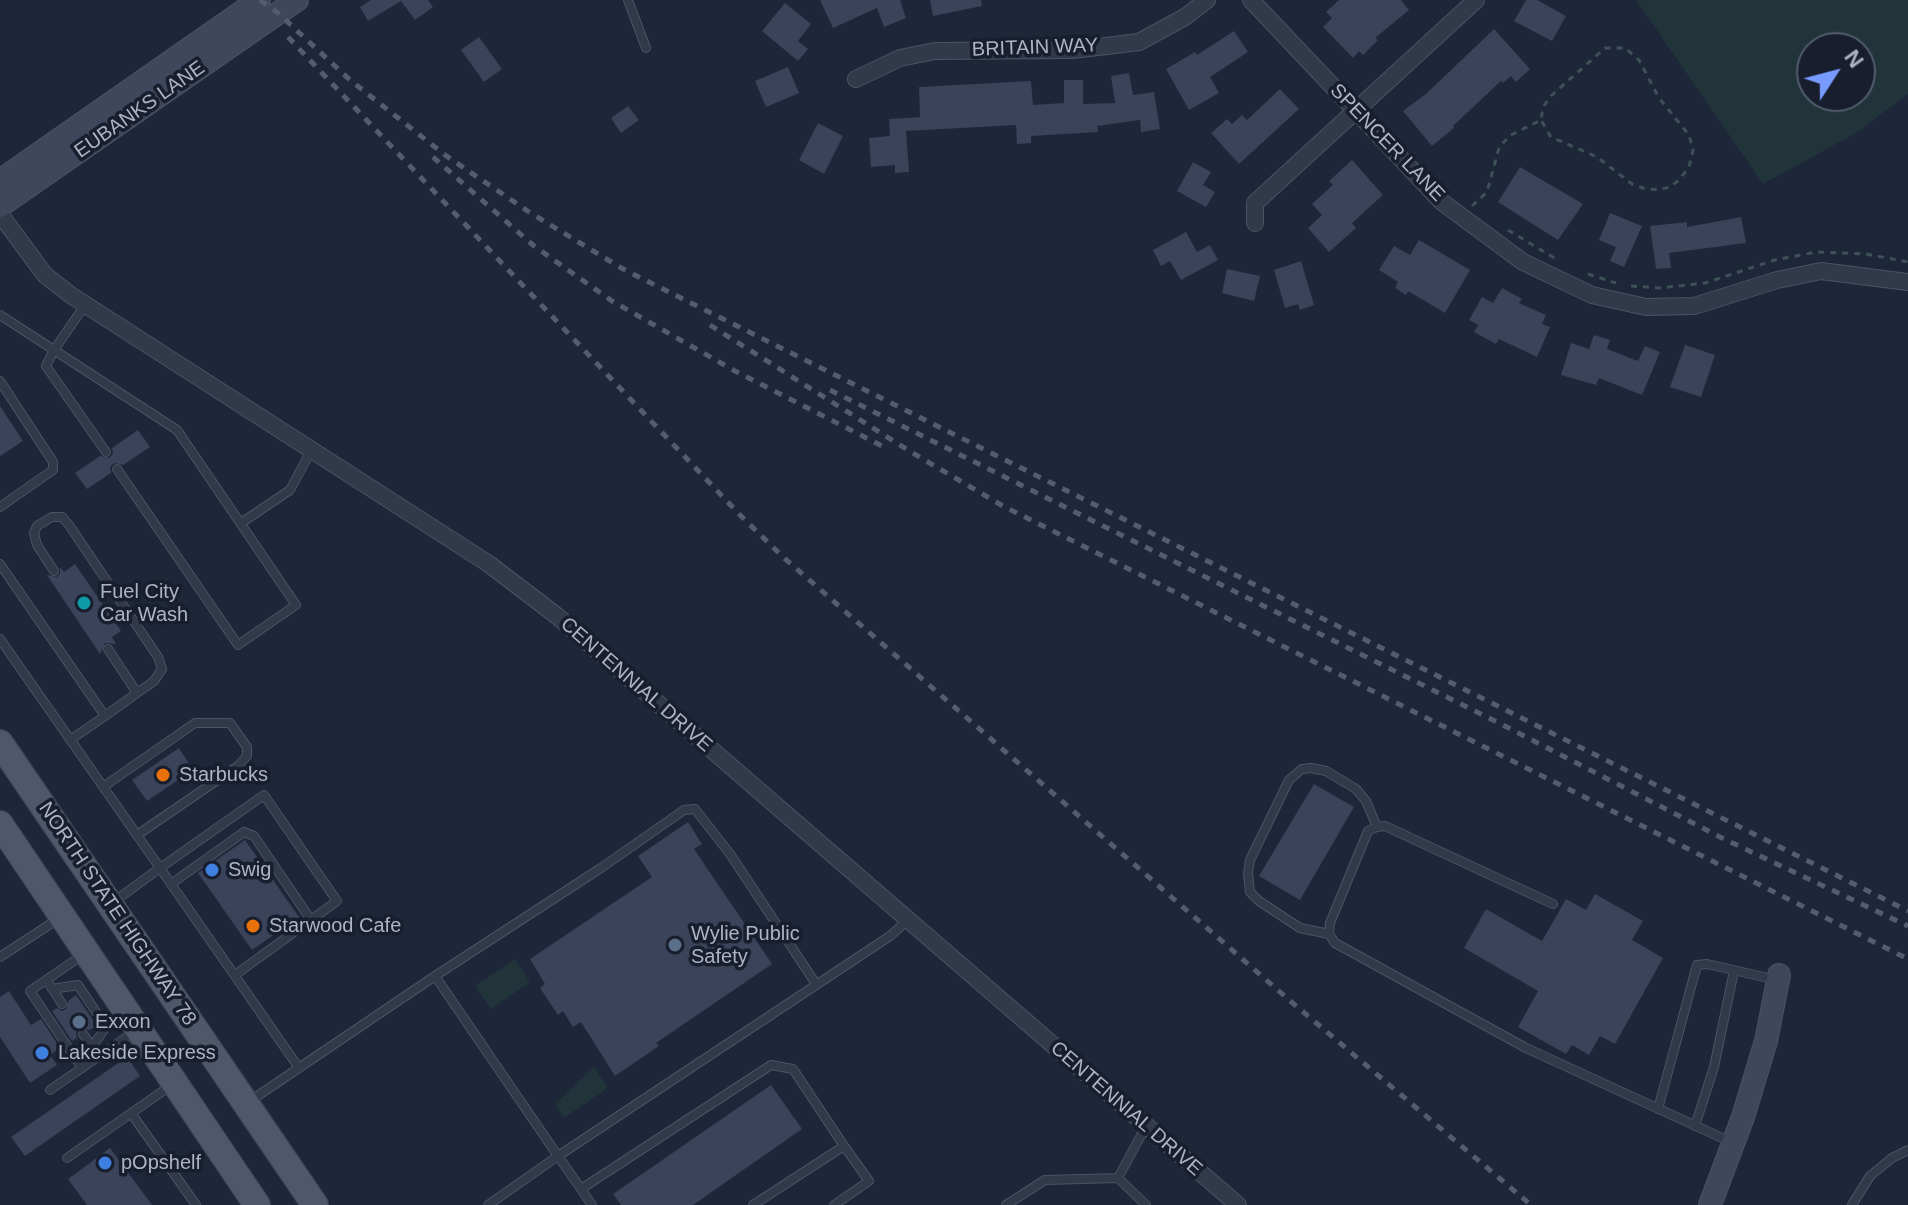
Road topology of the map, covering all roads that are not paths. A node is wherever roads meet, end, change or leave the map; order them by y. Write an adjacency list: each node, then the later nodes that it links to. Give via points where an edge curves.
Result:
1 (259, 0): 10 (street, EUBANKS LANE)
2 (297, 0): 11 (street, EUBANKS LANE)
3 (628, 0): 7 (lane)
4 (1207, 0): 8 (street, BRITAIN WAY, via 1139,42 1073,50 935,51 900,58)
5 (1251, 0): 9 (street, SPENCER LANE)
6 (1476, 0): 9 (street)
7 (646, 48)
8 (856, 79)
9 (1356, 110): 13 (street, via 1255,203); 14 (street, SPENCER LANE, via 1442,202 1523,262 1592,295 1646,307 1694,306 1821,271)
10 (0, 181)
11 (0, 206)
12 (0, 214): 15 (street, CENTENNIAL DRIVE, via 45,275)
13 (1255, 223)
14 (1908, 282)
15 (85, 305): 17 (lane); 19 (street, CENTENNIAL DRIVE)
16 (0, 315): 17 (lane)
17 (54, 350): 20 (lane, via 46,366); 23 (lane, via 177,430)
18 (0, 381): 22 (lane, via 53,462 53,470)
19 (312, 449): 23 (lane, via 290,490); 41 (street, CENTENNIAL DRIVE, via 489,564 557,616)
20 (106, 452)
21 (117, 469): 23 (lane, via 238,645 296,605)
22 (0, 507)
23 (241, 523)
24 (0, 564): 29 (lane)
25 (54, 571): 28 (lane, via 34,533 52,517 62,517 158,657 162,669)
26 (0, 639): 30 (lane)
27 (108, 649): 28 (lane)
28 (137, 693): 29 (lane)
29 (105, 716): 30 (lane)
30 (70, 740): 32 (lane)
31 (0, 743): 39 (main road, NORTH STATE HIGHWAY 78)
32 (103, 787): 35 (lane); 35 (lane, via 195,723 230,723 247,747 238,766)
33 (0, 824): 42 (main road)
34 (1377, 827): 38 (lane, via 1385,826); 43 (lane, via 1368,831); 43 (lane, via 1356,789 1326,771 1302,769 1289,780 1250,860 1250,892 1259,901 1300,928)
35 (137, 835): 36 (lane)
36 (160, 868): 37 (lane); 39 (lane); 40 (lane, via 264,795 337,901)
37 (171, 884): 40 (lane, via 244,832 254,836); 46 (lane)
38 (1553, 904)
39 (110, 905): 42 (main road); 61 (main road, NORTH STATE HIGHWAY 78)
40 (311, 920): 46 (lane)
41 (908, 920): 50 (lane); 64 (street, CENTENNIAL DRIVE)
42 (74, 933): 44 (lane); 49 (lane); 53 (main road)
43 (1329, 934): 62 (lane, via 1335,943 1526,1048)
44 (0, 957)
45 (1734, 971): 48 (lane); 62 (lane, via 1697,965); 65 (lane, via 1714,1067)
46 (235, 975): 58 (lane)
47 (435, 976): 50 (lane, via 684,810 695,809); 58 (lane); 69 (lane)
48 (1779, 978): 66 (street, via 1766,1041)
49 (46, 979): 51 (lane); 57 (lane, via 30,991)
50 (816, 984): 69 (lane)
51 (52, 989): 52 (lane); 55 (lane, via 78,985 106,1027)
52 (62, 1004)
53 (138, 1029): 56 (lane); 59 (main road)
54 (83, 1034): 55 (lane)
55 (92, 1047): 56 (lane)
56 (99, 1056): 57 (lane)
57 (82, 1068): 60 (lane)
58 (299, 1068): 61 (lane)
59 (174, 1083): 63 (lane); 74 (main road)
60 (50, 1090)
61 (246, 1103): 75 (main road, NORTH STATE HIGHWAY 78)
62 (1658, 1109): 65 (lane)
63 (131, 1113): 70 (lane); 73 (lane)
64 (1146, 1126): 71 (lane); 82 (street, CENTENNIAL DRIVE)
65 (1695, 1126): 66 (lane)
66 (1733, 1144): 83 (street)
67 (844, 1146): 72 (lane, via 793,1069 771,1065); 78 (lane); 79 (lane, via 869,1181)
68 (1908, 1150): 84 (lane, via 1870,1176)
69 (558, 1156): 72 (lane); 76 (lane)
70 (67, 1158)
71 (1118, 1178): 80 (lane, via 1045,1180); 81 (lane)
72 (581, 1189): 77 (lane)
73 (196, 1205)
74 (257, 1205)
75 (315, 1205)
76 (488, 1205)
77 (592, 1205)
78 (753, 1205)
79 (834, 1205)
80 (1006, 1205)
81 (1146, 1205)
82 (1238, 1205)
83 (1710, 1205)
84 (1852, 1205)

